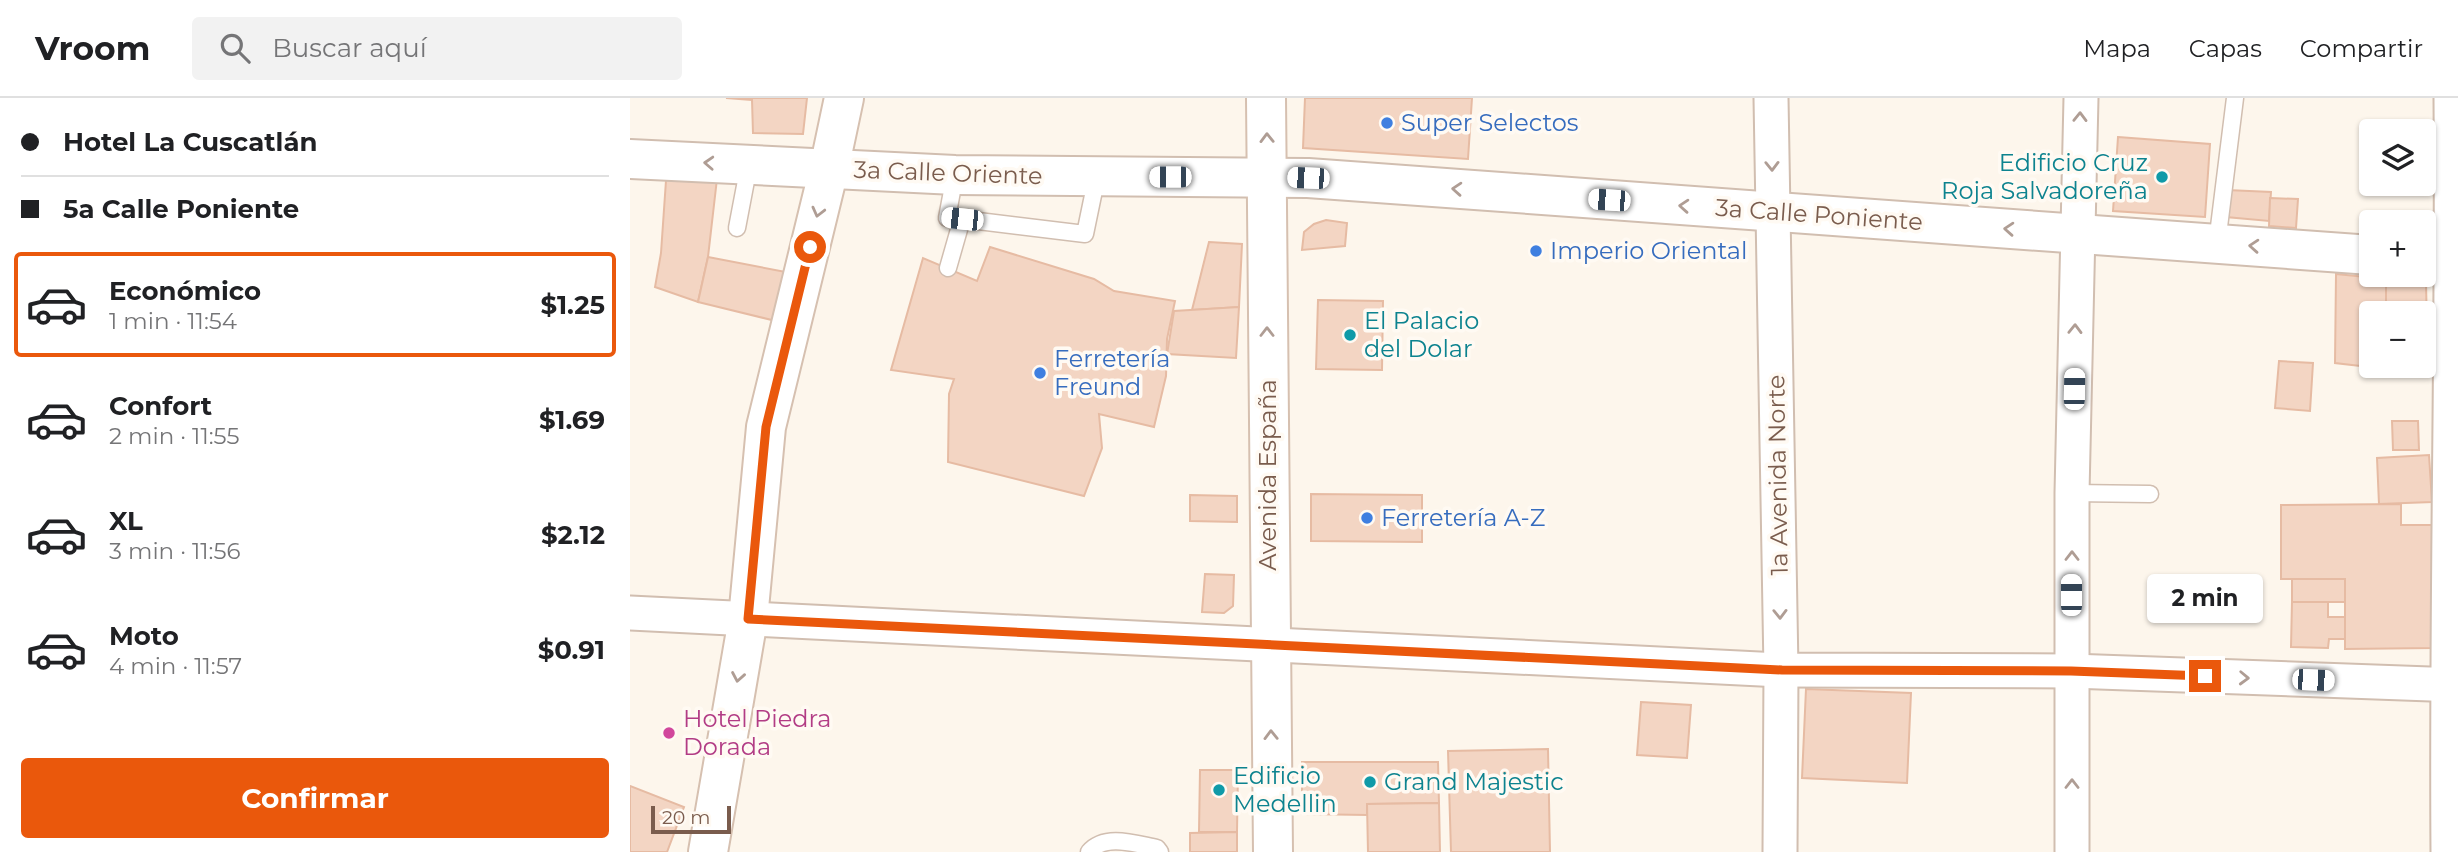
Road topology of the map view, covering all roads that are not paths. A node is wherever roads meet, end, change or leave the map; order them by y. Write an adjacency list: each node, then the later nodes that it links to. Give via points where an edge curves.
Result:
1 (844, 98): 9 (street)
2 (1266, 98): 12 (street, Avenida España, one-way to 2)
3 (1771, 98): 13 (street, 1a Avenida Norte, one-way to 13)
4 (2081, 98): 16 (street, one-way to 4)
5 (2235, 98): 17 (lane)
6 (2451, 98): 19 (street)
7 (630, 159): 8 (street, 3a Calle Oriente, one-way to 7)
8 (749, 165): 9 (street, 3a Calle Oriente); 15 (lane)
9 (829, 169): 10 (street, 3a Calle Oriente); 24 (street, one-way to 24, via 766,427)
10 (955, 175): 11 (street, 3a Calle Oriente); 14 (lane, via 947,218)
11 (1097, 176): 12 (street, 3a Calle Oriente); 14 (lane, via 1085,234)
12 (1267, 177): 13 (street, 3a Calle Poniente, one-way to 12); 25 (street, Avenida España, one-way to 12)
13 (1773, 212): 16 (street, 3a Calle Poniente, one-way to 13); 26 (street, 1a Avenida Norte, one-way to 26)
14 (962, 219): 20 (lane)
15 (737, 228)
16 (2077, 233): 17 (street, 3a Calle Poniente); 21 (street, one-way to 16)
17 (2217, 243): 18 (street, 3a Calle Poniente, one-way to 17, via 2308,245)
18 (2359, 253)
19 (2445, 260): 28 (street)
20 (948, 268)
21 (2072, 493): 22 (lane); 27 (street, one-way to 21)
22 (2150, 494)
23 (630, 613): 24 (street)
24 (748, 619): 25 (street); 30 (street, one-way to 30)
25 (1270, 645): 26 (street); 32 (street, Avenida España, one-way to 25)
26 (1782, 670): 27 (street); 33 (street, 1a Avenida Norte)
27 (2071, 671): 28 (street, one-way to 28); 34 (street, one-way to 27)
28 (2452, 685): 35 (street)
29 (1159, 850): 31 (lane, via 1106,841)
30 (708, 852)
31 (1089, 852)
32 (1273, 852)
33 (1780, 852)
34 (2072, 852)
35 (2448, 852)

